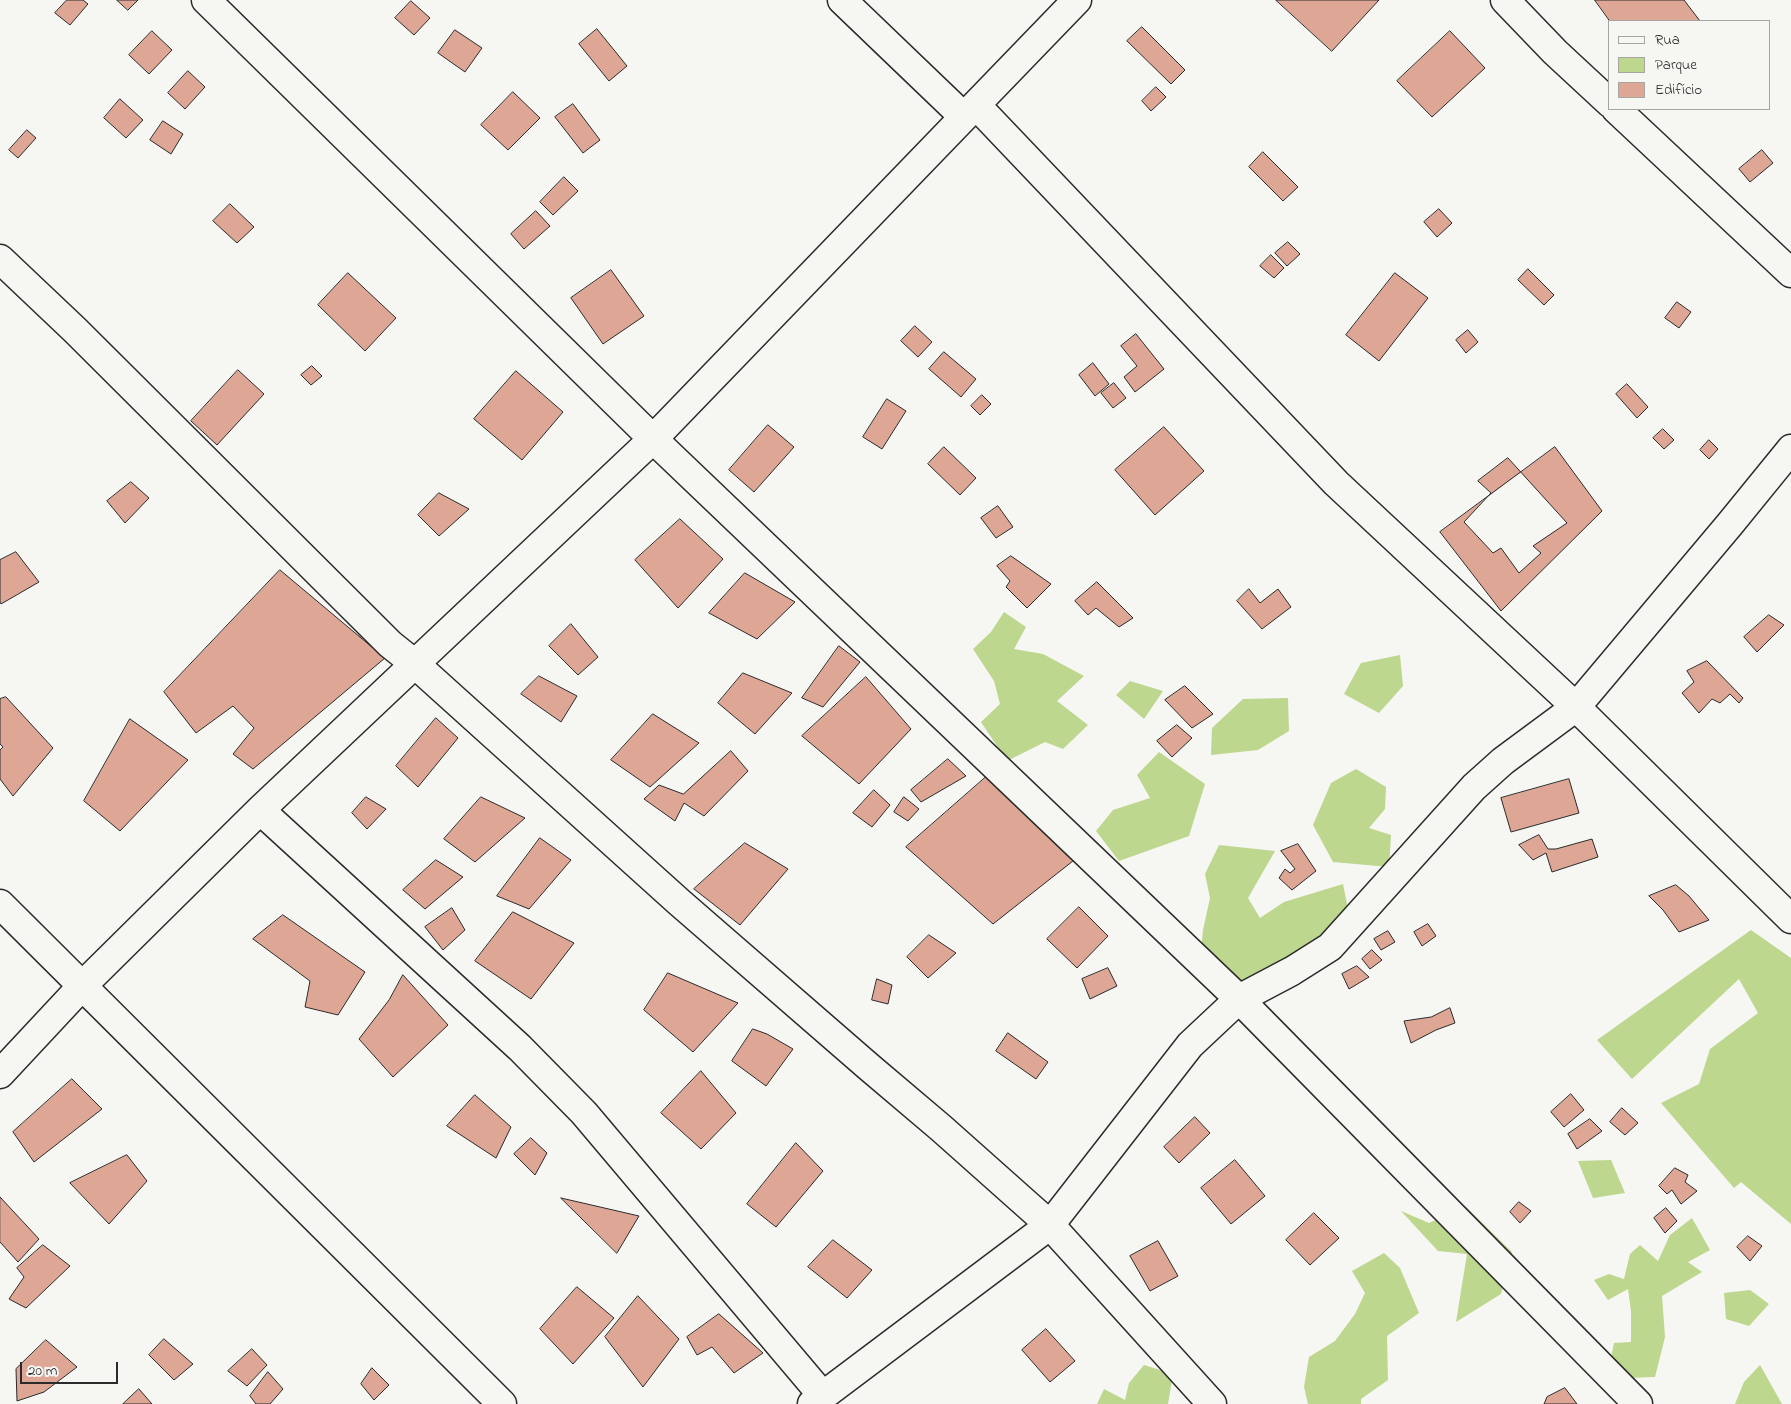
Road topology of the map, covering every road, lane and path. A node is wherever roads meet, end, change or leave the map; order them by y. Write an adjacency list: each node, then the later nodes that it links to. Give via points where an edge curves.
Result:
1 (206, 0): 10 (street)
2 (842, 0): 7 (street)
3 (1077, 0): 7 (street)
4 (1505, 0): 5 (street)
5 (1608, 101)
6 (1617, 110): 9 (street)
7 (970, 111): 10 (street); 13 (street, via 1336,483)
8 (0, 258): 12 (street, via 390,644)
9 (1791, 273)
10 (653, 439): 12 (street); 18 (street)
11 (1791, 449): 13 (street)
12 (415, 664): 14 (street); 20 (street, via 679,902)
13 (1576, 707): 16 (street); 18 (street, via 1503,760 1474,787 1330,947)
14 (260, 810): 17 (street); 21 (street, via 520,1048 584,1113)
15 (0, 904): 17 (street)
16 (1791, 919)
17 (83, 985): 19 (street); 22 (street)
18 (1239, 999): 20 (street, via 1190,1045); 24 (street)
19 (0, 1074)
20 (1050, 1225): 21 (street); 23 (street)
21 (818, 1400)
22 (502, 1404)
23 (1212, 1404)
24 (1638, 1404)

